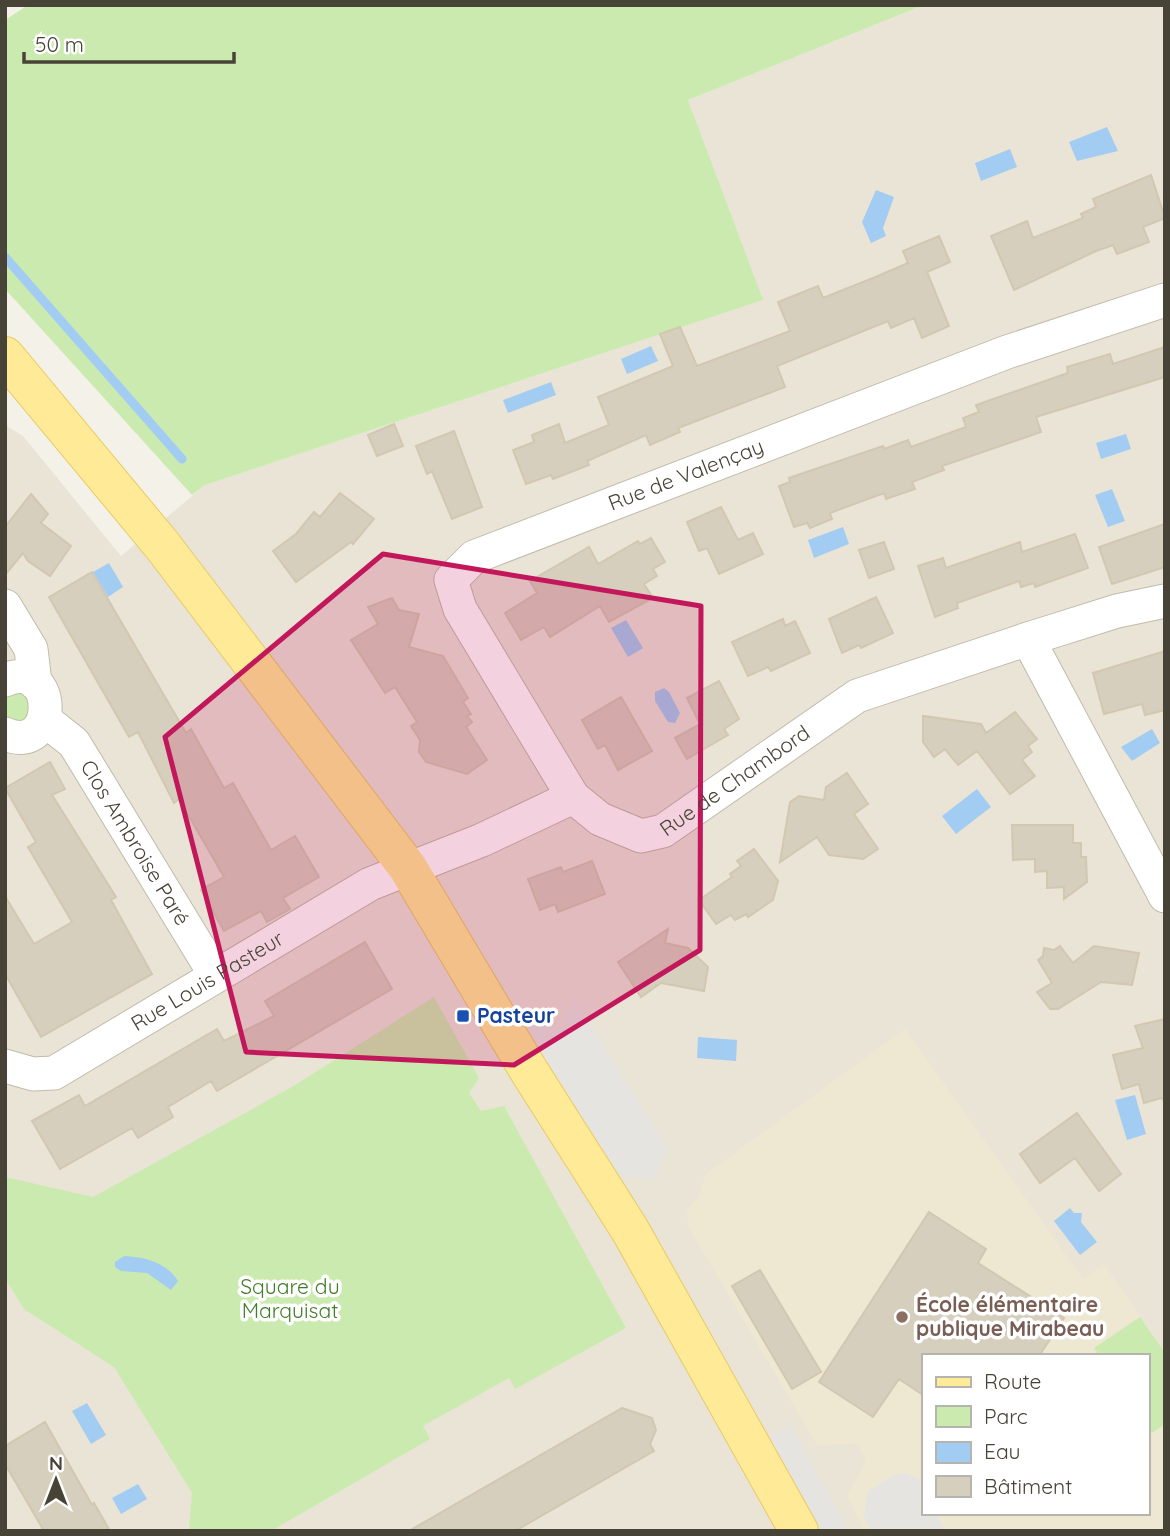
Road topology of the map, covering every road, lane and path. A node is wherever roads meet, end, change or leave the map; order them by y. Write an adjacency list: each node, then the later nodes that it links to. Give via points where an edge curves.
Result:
1 (1165, 300): 9 (street, Rue de Valençay, via 1007,352 474,557 459,569 451,580 460,609)
2 (5, 356): 10 (main road, via 162,545)
3 (1165, 601): 5 (street, Rue de Chambord)
4 (5, 606): 6 (street, via 31,649)
5 (1028, 639): 9 (street, Rue de Chambord, via 857,696 663,831 641,836 600,819); 11 (street)
6 (20, 681): 7 (street, via 44,693)
7 (45, 720): 8 (street, via 25,736); 12 (street, Clos Ambroise Paré, via 74,743)
8 (5, 734)
9 (573, 797): 10 (street, via 482,840)
10 (408, 868): 12 (street, Rue Louis Pasteur, via 370,884); 14 (main road, via 630,1230)
11 (1165, 896)
12 (216, 976): 13 (street, Rue Louis Pasteur, via 54,1073 33,1074)
13 (5, 1066)
14 (799, 1531)

